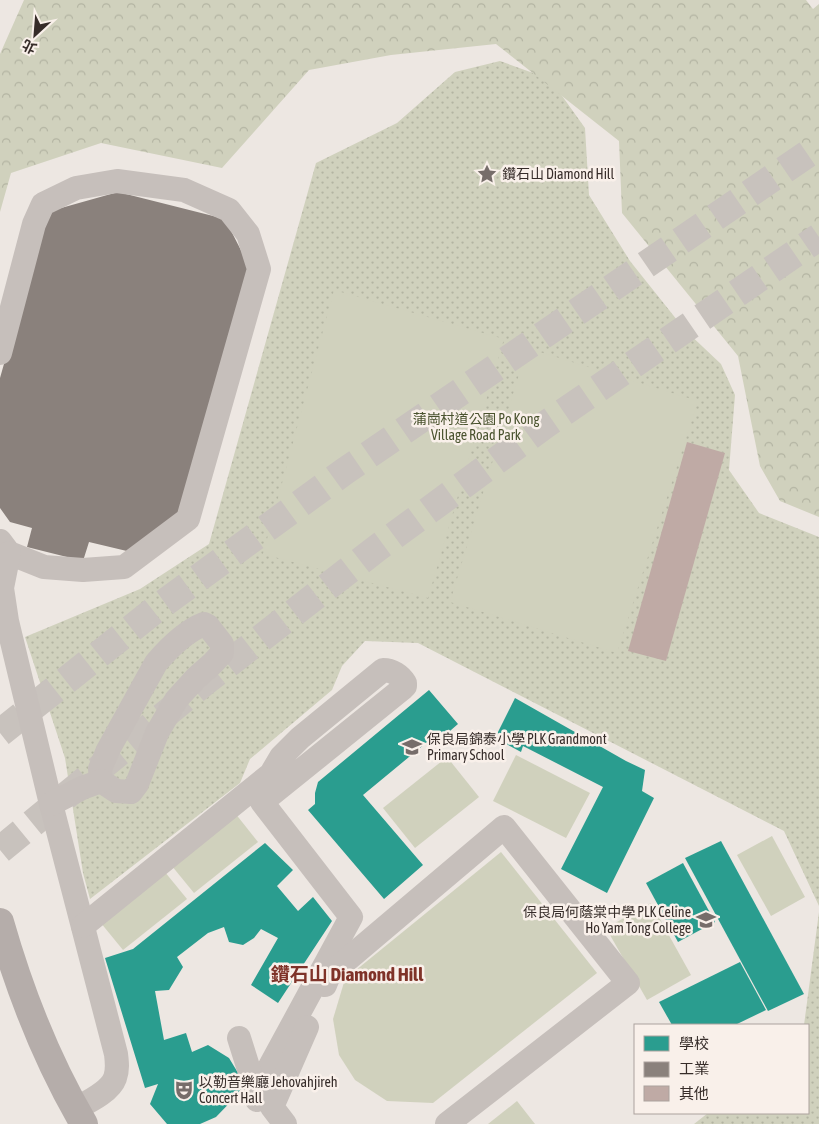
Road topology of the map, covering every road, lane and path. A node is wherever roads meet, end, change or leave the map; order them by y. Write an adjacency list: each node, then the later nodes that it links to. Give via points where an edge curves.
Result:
1 (0, 353): 2 (lane, via 34,224 43,204 76,188 117,181 184,190 228,210 248,234 260,269 188,519 124,567 83,570 44,567)
2 (5, 547): 6 (lane, via 2,588 7,621)
3 (276, 766): 4 (lane); 4 (lane, via 300,738 383,670 404,680 402,689); 8 (lane, via 271,774)
4 (303, 769): 11 (lane, via 255,808 351,917)
5 (101, 782): 5 (lane, via 116,791 131,792 137,784 157,733 176,700 222,653 222,644 208,626 204,624 194,628 156,663 108,750 100,769); 6 (lane)
6 (51, 804): 8 (lane)
7 (0, 922): 9 (main road)
8 (83, 926): 12 (lane, via 117,1067 115,1079)
9 (4, 951): 12 (main road, via 64,1089)
10 (239, 1038): 11 (lane)
11 (256, 1092): 13 (lane, via 257,1112)
12 (80, 1116)
13 (266, 1124)
14 (285, 1124): 15 (lane, via 272,1107 329,975 504,827 628,983)
15 (447, 1124)

